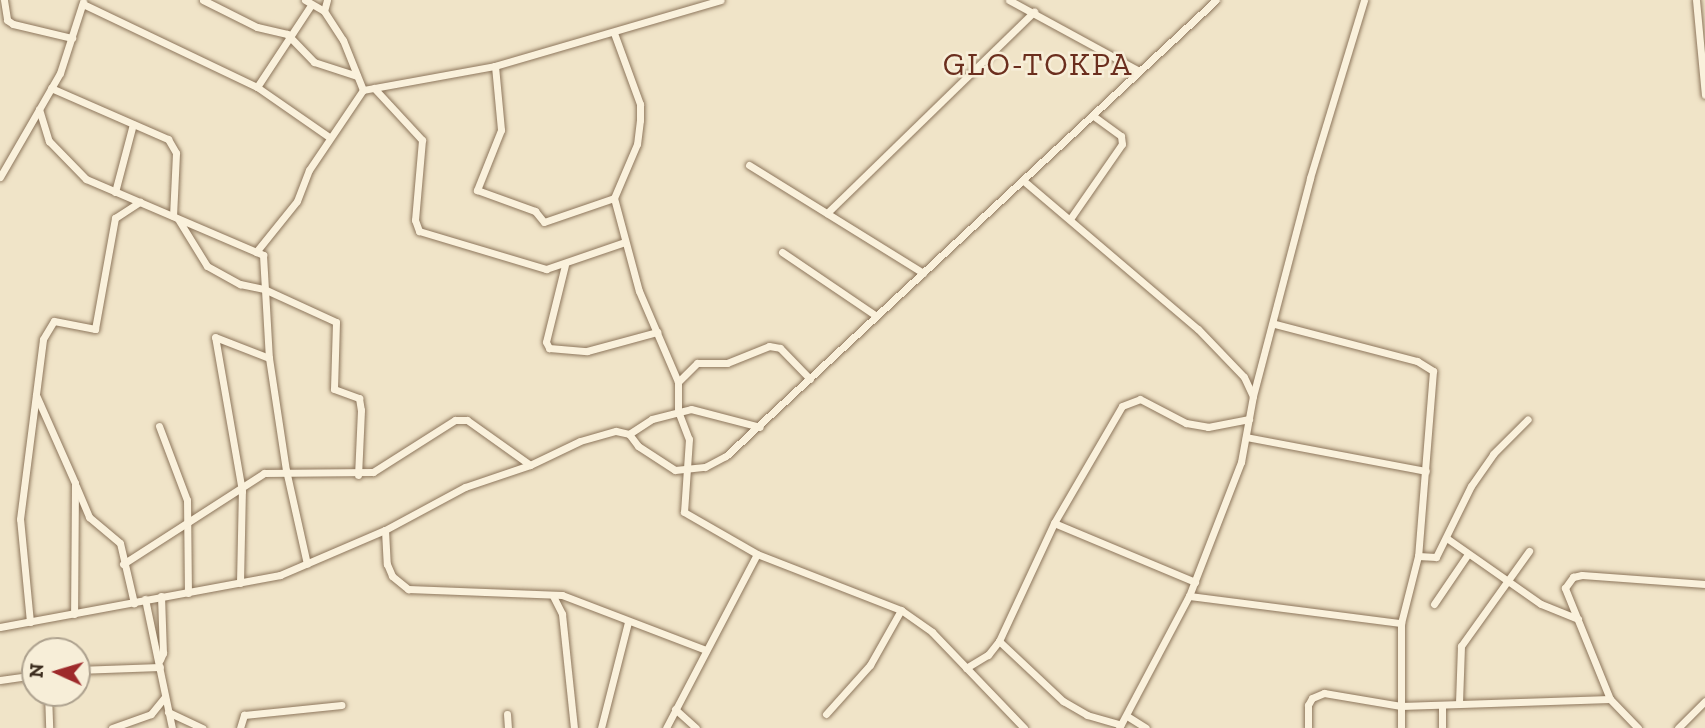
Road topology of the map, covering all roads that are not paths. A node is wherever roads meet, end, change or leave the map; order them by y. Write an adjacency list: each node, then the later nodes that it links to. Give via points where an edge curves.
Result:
1 (4, 0): 15 (street, via 7,20 13,24)
2 (203, 0): 16 (street)
3 (327, 0): 12 (street)
4 (720, 0): 10 (street)
5 (1009, 0): 13 (street)
6 (1216, 0): 18 (street)
7 (1364, 0): 46 (street, via 1315,159)
8 (83, 2): 15 (street); 21 (street)
9 (308, 2): 12 (street); 16 (street)
10 (696, 3): 14 (street)
11 (1699, 7): 20 (street)
12 (324, 11): 19 (street)
13 (1034, 12): 18 (street); 36 (street)
14 (614, 33): 17 (street); 34 (street, via 640,104 640,120 637,144)
15 (72, 38): 22 (street)
16 (292, 39): 19 (street, via 314,62); 21 (street)
17 (495, 66): 23 (street); 34 (street, via 501,130 479,191 535,211 544,222)
18 (1139, 71): 27 (street)
19 (356, 76): 24 (street)
20 (1704, 82): 25 (street)
21 (257, 87): 29 (street)
22 (51, 88): 26 (street); 28 (street)
23 (374, 88): 24 (street); 42 (street, via 422,140 415,220 419,231 536,267)
24 (363, 90): 29 (street)
25 (1705, 94)
26 (39, 108): 31 (street); 33 (street, via 60,157 86,179)
27 (1093, 116): 32 (street); 38 (street, via 1121,136 1122,144)
28 (132, 124): 33 (street); 37 (street, via 175,147)
29 (329, 137): 41 (street, via 297,201)
30 (749, 164): 36 (street)
31 (0, 177)
32 (1025, 182): 38 (street); 43 (street)
33 (115, 192): 35 (street)
34 (614, 198): 39 (street)
35 (140, 202): 37 (street); 51 (street, via 115,218 95,329 54,321 48,327)
36 (827, 213): 43 (street)
37 (176, 218): 41 (street); 44 (street, via 207,266 240,284)
38 (1070, 219): 52 (street, via 1198,329 1244,377)
39 (625, 242): 42 (street); 47 (street)
40 (782, 251): 45 (street)
41 (256, 252): 44 (street, via 265,261)
42 (565, 265): 47 (street, via 545,342 549,348 587,351)
43 (923, 273): 45 (street)
44 (264, 289): 48 (street); 64 (street, via 336,322 334,389 359,398 361,410)
45 (875, 315): 49 (street)
46 (1275, 324): 52 (street); 63 (street, via 1428,367 1435,380)
47 (657, 332): 50 (street)
48 (270, 358): 61 (street); 66 (street, via 215,337)
49 (810, 379): 50 (street, via 780,348 769,346 727,363 696,363); 57 (street)
50 (678, 382): 53 (street)
51 (36, 394): 65 (street); 93 (street, via 20,519)
52 (1253, 396): 54 (street)
53 (678, 411): 57 (street, via 703,410); 58 (street, via 652,419); 62 (street, via 689,439)
54 (1249, 419): 59 (street); 68 (street, via 1208,427 1186,423 1140,399 1132,400 1122,406)
55 (1528, 419): 70 (street, via 1493,454 1471,486)
56 (159, 426): 67 (street, via 187,500)
57 (760, 427): 62 (street, via 726,456)
58 (629, 434): 60 (street, via 616,432 580,441); 62 (street, via 661,464)
59 (1246, 437): 63 (street); 78 (street)
60 (530, 465): 64 (street, via 461,419 380,469); 69 (street, via 465,487)
61 (286, 470): 64 (street); 66 (street, via 264,473); 76 (street)
62 (687, 470): 72 (street, via 683,503 688,518)
63 (1426, 471): 74 (street)
64 (358, 475)
65 (75, 483): 75 (street, via 89,517 120,543); 90 (street)
66 (242, 491): 67 (street); 79 (street)
67 (190, 523): 75 (street); 81 (street)
68 (1054, 523): 78 (street); 97 (street)
69 (385, 530): 76 (street); 83 (street, via 387,564 392,576 408,589)
70 (1448, 539): 73 (street); 74 (street, via 1436,557)
71 (1529, 551): 77 (street)
72 (757, 554): 89 (street); 98 (street)
73 (1468, 554): 77 (street); 88 (street)
74 (1418, 556): 95 (street)
75 (123, 564): 87 (street)
76 (307, 564): 79 (street)
77 (1506, 580): 92 (street); 107 (street, via 1461,646)
78 (1195, 582): 84 (street)
79 (240, 583): 81 (street)
80 (1705, 584): 92 (street, via 1573,577 1565,593)
81 (188, 593): 82 (street)
82 (161, 596): 85 (street); 99 (street)
83 (553, 596): 86 (street); 91 (street)
84 (1189, 596): 95 (street); 116 (street)
85 (145, 599): 87 (street); 99 (street)
86 (572, 599): 91 (street); 94 (street)
87 (134, 603): 90 (street)
88 (1434, 604)
89 (901, 610): 100 (street, via 932,632); 115 (street, via 870,665)
90 (74, 614): 93 (street)
91 (562, 614): 124 (street)
92 (1581, 621): 105 (street)
93 (30, 622): 96 (street)
94 (628, 622): 98 (street); 125 (street)
95 (1401, 623): 109 (street)
96 (0, 626)
97 (999, 641): 100 (street, via 988,656); 117 (street, via 1063,701)
98 (706, 650): 112 (street)
99 (160, 664): 101 (street); 104 (street)
100 (966, 668): 128 (street)
101 (91, 669)
102 (21, 677): 103 (street)
103 (0, 680)
104 (165, 697): 113 (street); 119 (street, via 151,714)
105 (1610, 699): 107 (street); 133 (street)
106 (1705, 701): 134 (street)
107 (1459, 703): 110 (street)
108 (341, 705): 122 (street, via 244,715)
109 (1401, 706): 110 (street); 130 (street, via 1324,693 1308,705); 131 (street)
110 (1442, 706): 132 (street)
111 (48, 707): 118 (street)
112 (674, 709): 126 (street); 127 (street)
113 (168, 712): 120 (street); 121 (street)
114 (507, 714): 123 (street)
115 (826, 714)
116 (1127, 716): 117 (street); 129 (street)
117 (1120, 726)
118 (49, 728)
119 (112, 728)
120 (172, 728)
121 (203, 728)
122 (240, 728)
123 (508, 728)
124 (574, 728)
125 (601, 728)
126 (666, 728)
127 (696, 728)
128 (1024, 728)
129 (1146, 728)
130 (1308, 728)
131 (1401, 728)
132 (1442, 728)
133 (1639, 728)
134 (1678, 728)

